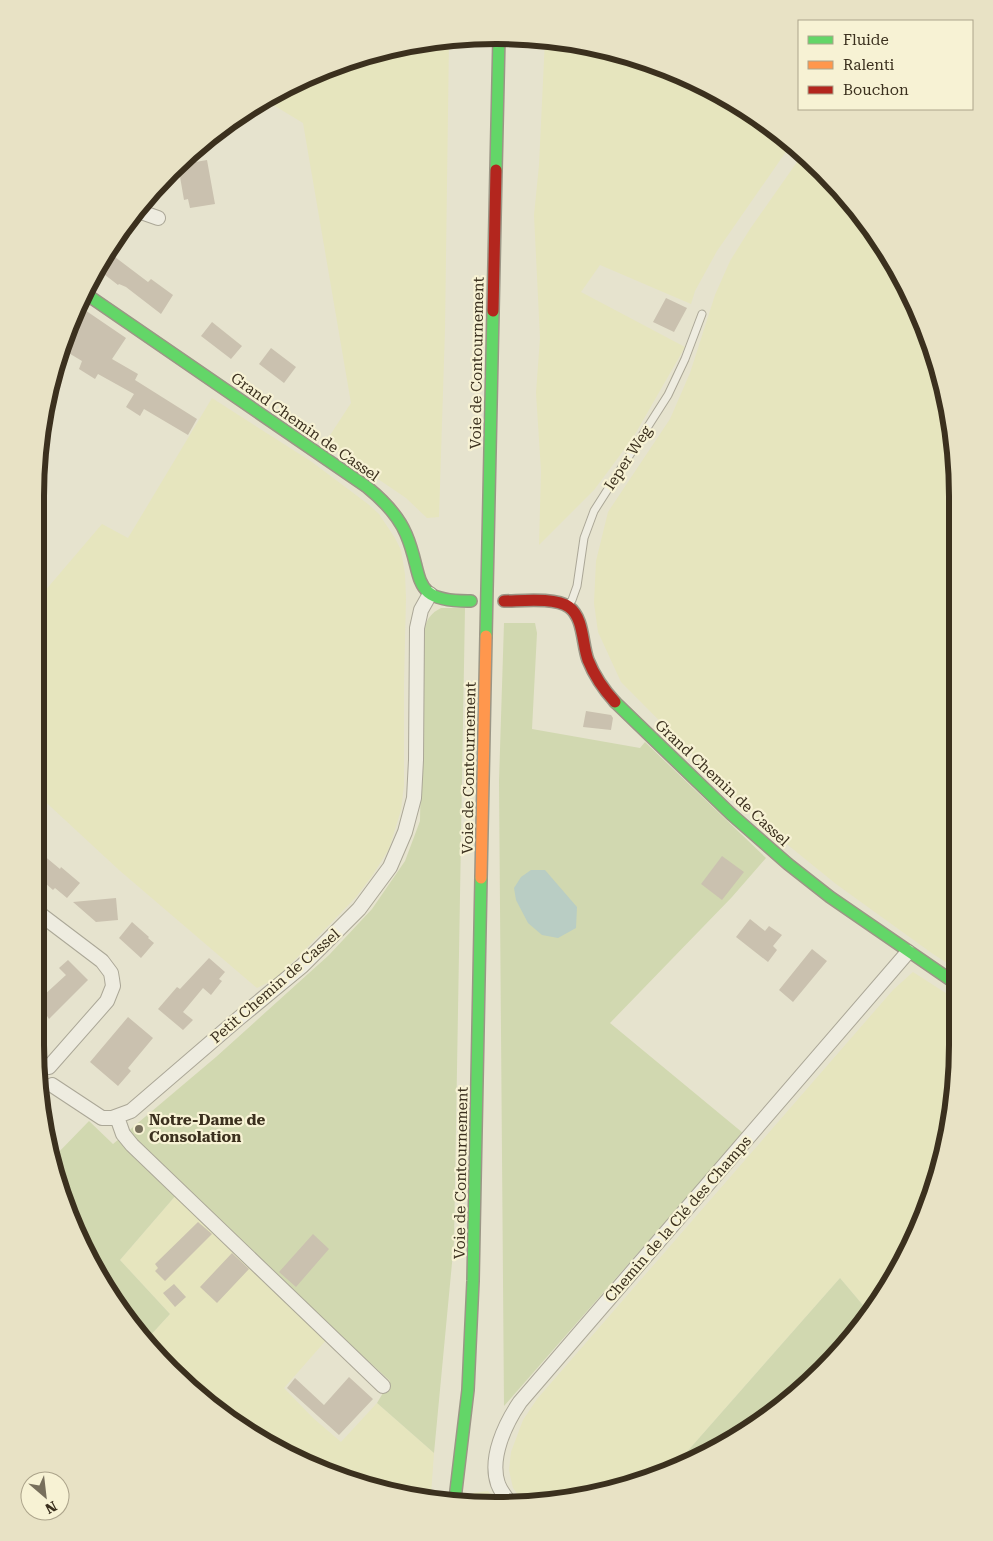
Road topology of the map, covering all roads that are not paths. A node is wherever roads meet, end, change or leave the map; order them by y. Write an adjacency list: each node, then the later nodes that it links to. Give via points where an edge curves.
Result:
1 (498, 44): 18 (main road, Voie de Contournement, via 473,1308 464,1434)
2 (144, 213): 3 (street)
3 (158, 218)
4 (90, 297): 6 (main road, Grand Chemin de Cassel, via 377,495 395,513 405,531 421,582)
5 (702, 314): 9 (lane, Ieper Weg, via 668,395 594,511 584,538 577,586)
6 (430, 594): 7 (main road, via 442,600); 16 (street, Petit Chemin de Cassel, via 421,610 417,628 414,798 405,832 390,867 359,909 302,966 134,1109)
7 (471, 601)
8 (504, 601): 9 (main road, via 551,601)
9 (568, 606): 11 (main road, Grand Chemin de Cassel, via 577,616 593,669 620,708 788,864)
10 (44, 917): 13 (street, via 102,961 112,979 107,1001)
11 (908, 952): 12 (main road, Grand Chemin de Cassel); 19 (street, Chemin de la Clé des Champs, via 520,1402 499,1444 498,1483)
12 (949, 979)
13 (45, 1065)
14 (45, 1067): 15 (street, via 54,1075)
15 (47, 1087): 16 (street, via 98,1116)
16 (117, 1117): 17 (street, via 120,1129 132,1146)
17 (384, 1386)
18 (456, 1495)
19 (506, 1497)

